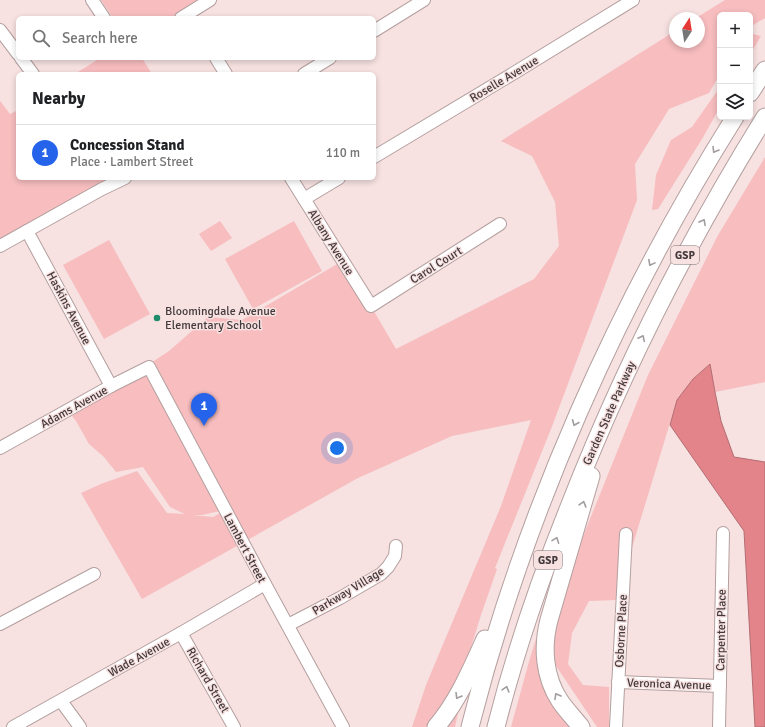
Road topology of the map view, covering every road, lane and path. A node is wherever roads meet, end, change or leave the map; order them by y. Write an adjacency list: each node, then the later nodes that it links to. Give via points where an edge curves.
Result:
1 (92, 0): 5 (street)
2 (210, 0): 6 (street)
3 (424, 0): 8 (street)
4 (633, 0): 20 (street, Roselle Avenue)
5 (103, 16)
6 (188, 16)
7 (0, 30): 9 (street)
8 (376, 30)
9 (16, 51)
10 (22, 60): 14 (street)
11 (217, 60): 15 (street)
12 (327, 60): 16 (street)
13 (765, 70): 17 (highway)
14 (32, 72)
15 (225, 72)
16 (307, 72)
17 (753, 88)
18 (765, 117): 31 (highway, Garden State Parkway / GSP, one-way to 18, via 680,263)
19 (733, 120): 36 (highway, GSP, one-way to 36, via 674,220 616,332 542,501)
20 (376, 156)
21 (121, 180): 26 (street)
22 (292, 180): 24 (street, Albany Avenue)
23 (337, 180): 24 (street)
24 (304, 199): 28 (street, Albany Avenue)
25 (500, 224): 28 (street, Carol Court)
26 (27, 231): 27 (street); 30 (street, Haskins Avenue)
27 (0, 246)
28 (372, 306)
29 (149, 367): 30 (street, Adams Avenue); 38 (street, Lambert Street)
30 (111, 386): 32 (street, Adams Avenue)
31 (614, 398): 51 (highway, Garden State Parkway / GSP, one-way to 31, via 523,635 553,548); 52 (highway, one-way to 31, via 552,686 547,668 545,641)
32 (0, 448)
33 (723, 533): 43 (street, Carpenter Place)
34 (626, 534): 42 (street, Osborne Place)
35 (396, 546): 40 (street, Parkway Village, via 395,556 381,574)
36 (521, 559): 49 (highway, one-way to 49, via 463,688); 50 (highway, GSP, via 483,674)
37 (94, 574): 39 (street)
38 (265, 584): 40 (street, Lambert Street); 41 (street, Wade Avenue)
39 (0, 624)
40 (288, 625): 48 (street, Lambert Street)
41 (181, 633): 44 (street, Wade Avenue); 47 (street, Richard Street)
42 (618, 682): 43 (street, Veronica Avenue); 53 (street, Osborne Place)
43 (720, 686): 54 (street, Carpenter Place)
44 (61, 700): 45 (street, Wade Avenue); 46 (street)
45 (13, 727)
46 (80, 727)
47 (234, 727)
48 (344, 727)
49 (436, 727)
50 (470, 727)
51 (496, 727)
52 (581, 727)
53 (616, 727)
54 (719, 727)

